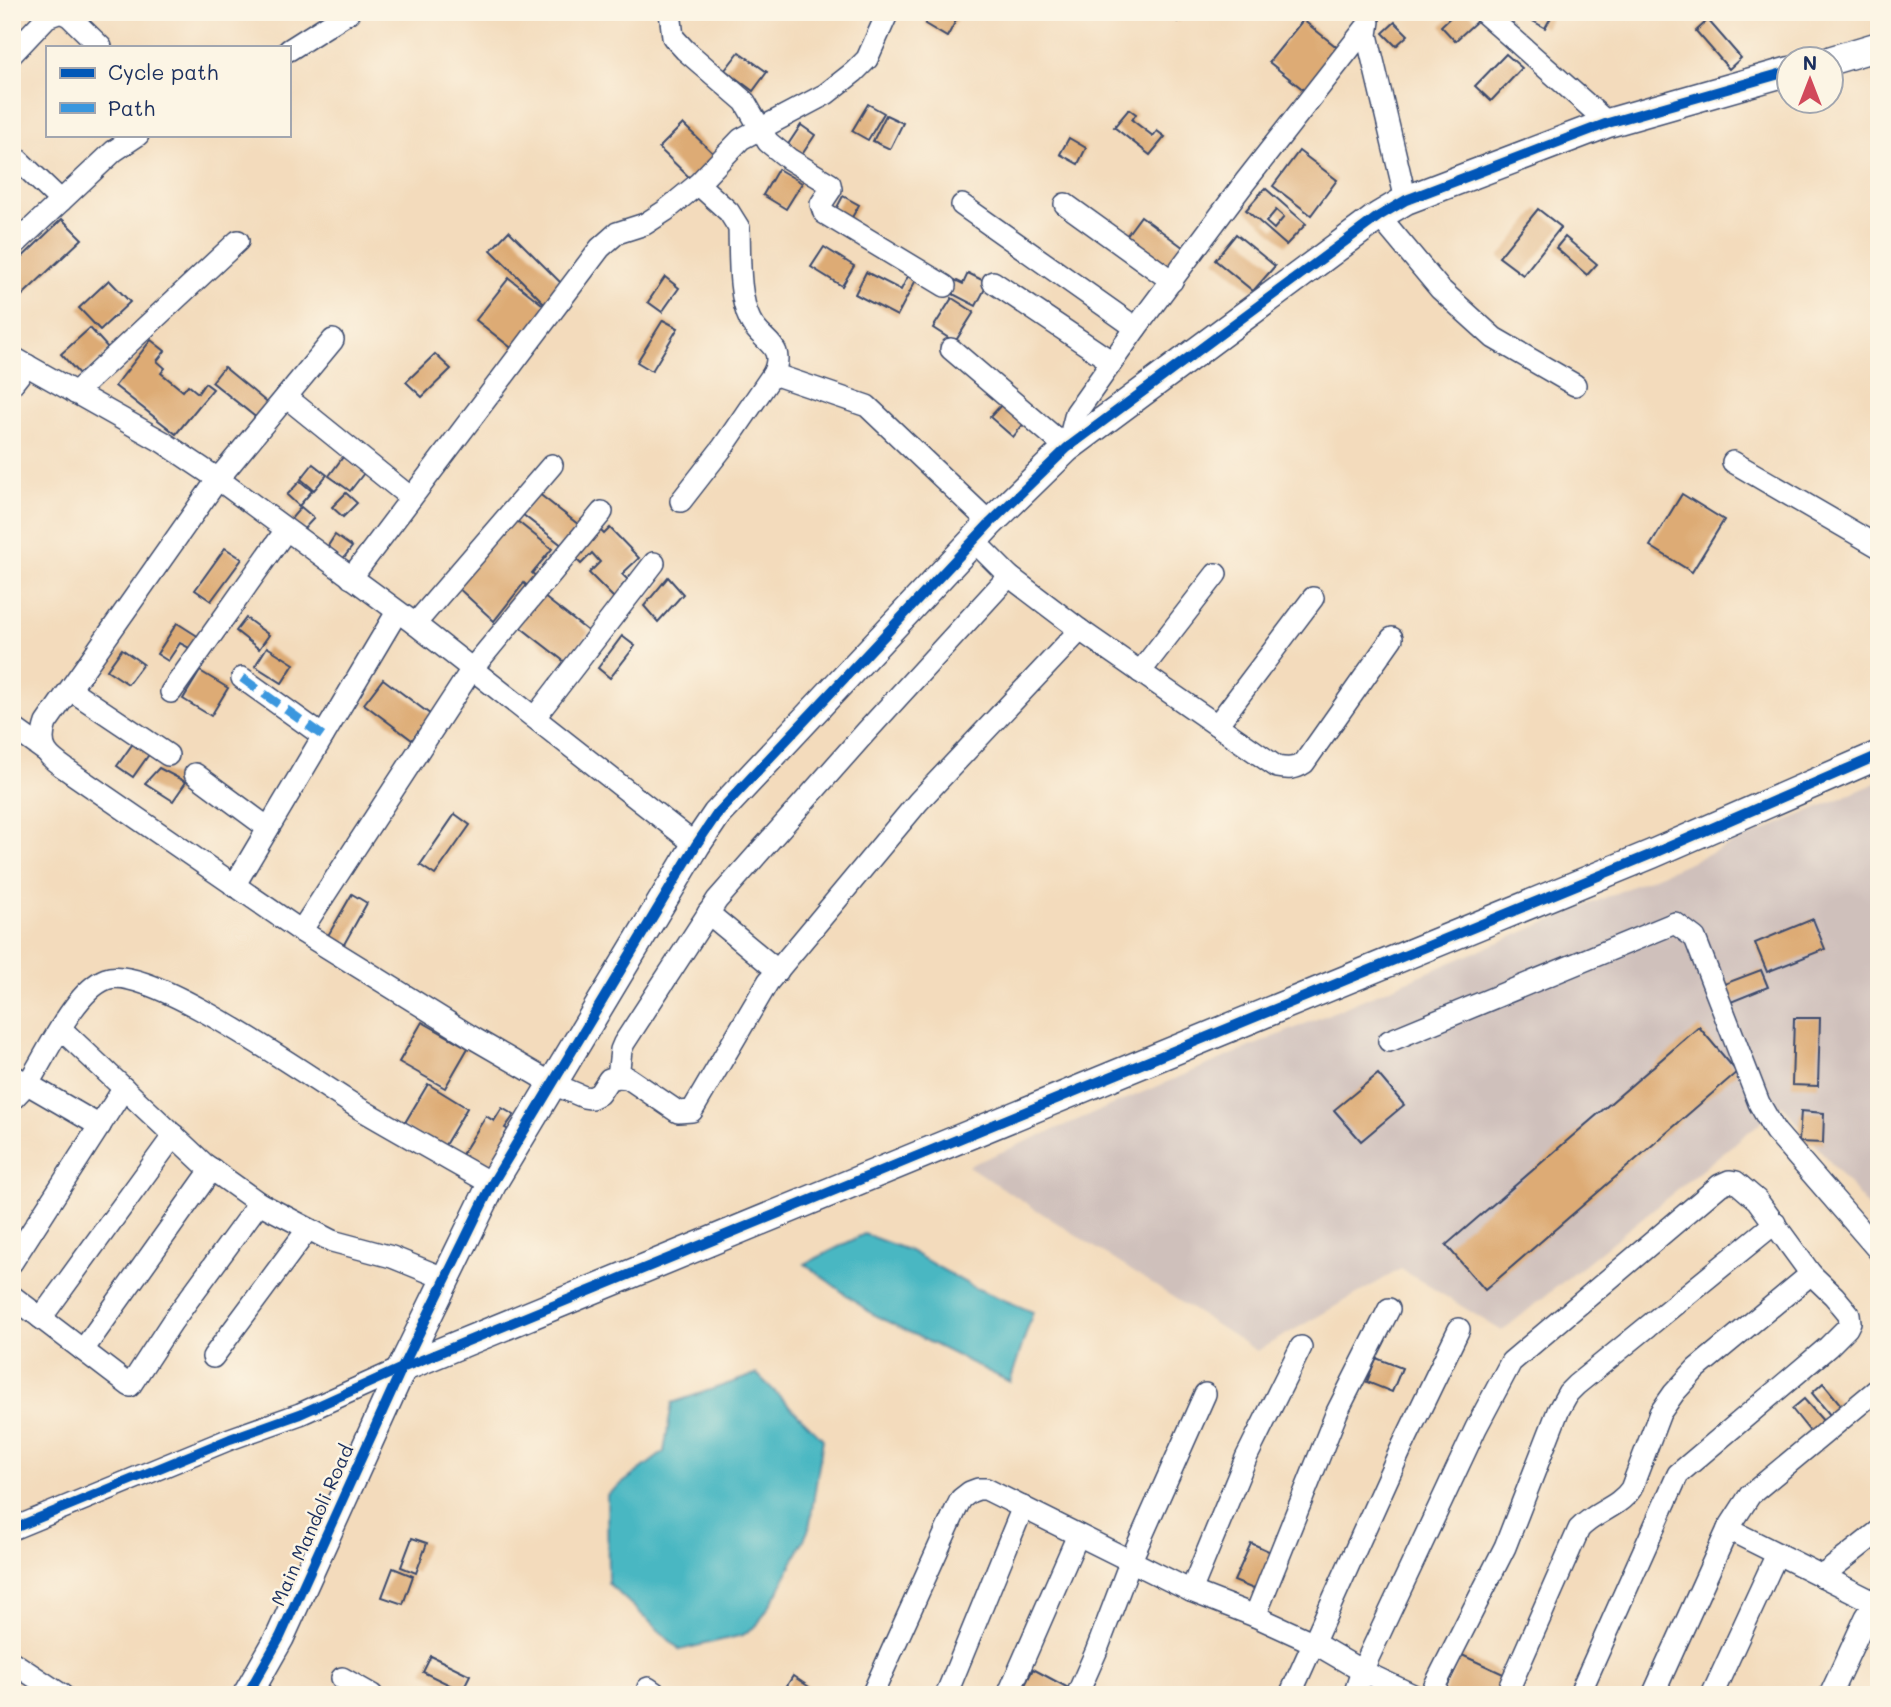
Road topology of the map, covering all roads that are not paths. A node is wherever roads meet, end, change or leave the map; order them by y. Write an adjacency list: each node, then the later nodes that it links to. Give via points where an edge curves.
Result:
1 (349, 12): 8 (street)
2 (670, 12): 13 (street, via 678,44 745,102)
3 (888, 12): 13 (street, via 867,59 854,72 826,94)
4 (1483, 12): 12 (street)
5 (1370, 19): 18 (street, via 1367,35); 24 (street)
6 (100, 46): 9 (street, via 61,12 47,17)
7 (1879, 46): 10 (street)
8 (290, 49)
9 (12, 54)
10 (1846, 56)
11 (1776, 75): 12 (street, Main Mandoli Road)
12 (1608, 123): 18 (street, Main Mandoli Road)
13 (760, 129): 16 (street, via 735,145); 26 (street, via 789,159 830,184 821,204 824,213)
14 (136, 136): 17 (street)
15 (12, 153): 17 (street)
16 (698, 184): 32 (street, via 729,212 738,228 744,301 753,326 778,355); 41 (street, via 653,219 617,233 600,248)
17 (61, 201): 23 (street)
18 (1406, 201): 21 (street, Main Mandoli Road)
19 (1065, 204): 24 (street)
20 (962, 205): 27 (street)
21 (1379, 216): 34 (street, via 1440,289 1494,338); 37 (street, Main Mandoli Road)
22 (238, 241): 35 (street)
23 (12, 247)
24 (1172, 281): 27 (street)
25 (993, 282): 31 (street)
26 (944, 286)
27 (1136, 328): 31 (street)
28 (333, 340): 36 (street)
29 (951, 349): 37 (street)
30 (20, 361): 33 (street); 35 (street)
31 (1112, 362): 37 (street, via 1076,413)
32 (773, 374): 42 (street); 45 (street, via 867,406)
33 (12, 384)
34 (1575, 385)
35 (75, 393): 40 (street, via 163,442)
36 (286, 397): 40 (street); 41 (street)
37 (1068, 448): 45 (street, Main Mandoli Road)
38 (1733, 462): 46 (street)
39 (552, 465): 53 (street)
40 (218, 480): 44 (street); 59 (street)
41 (411, 498): 50 (street)
42 (681, 501)
43 (602, 512): 56 (street)
44 (286, 530): 50 (street); 60 (street)
45 (981, 531): 49 (street); 70 (street, Main Mandoli Road, via 717,814)
46 (1879, 547)
47 (654, 563): 61 (street)
48 (1216, 574): 57 (street)
49 (1009, 576): 54 (street); 72 (street)
50 (351, 578): 52 (street)
51 (1313, 598): 62 (street)
52 (397, 612): 53 (street); 64 (street)
53 (415, 624): 56 (street)
54 (1080, 630): 57 (street); 74 (street, via 918,802)
55 (1392, 638): 62 (street, via 1297,768 1278,767)
56 (472, 669): 61 (street); 73 (street)
57 (1140, 672): 62 (street)
58 (242, 678): 64 (street)
59 (71, 690): 65 (street, via 46,723); 66 (street)
60 (171, 692)
61 (535, 717): 70 (street)
62 (1217, 725)
63 (12, 727): 65 (street)
64 (323, 736): 69 (street)
65 (44, 750): 71 (street)
66 (168, 755)
67 (1879, 755): 100 (street, via 1639,859)
68 (194, 774): 69 (street)
69 (268, 828): 71 (street)
70 (696, 845): 79 (street, Main Mandoli Road)
71 (234, 886): 73 (street)
72 (708, 913): 74 (street); 77 (street, via 624,1043)
73 (301, 931): 79 (street)
74 (778, 971): 77 (street, via 692,1111 678,1112 628,1078)
75 (61, 1029): 78 (street); 80 (street); 85 (street, via 76,1004 104,980 135,980 199,1008 361,1110)
76 (1389, 1041): 89 (street, via 1675,923 1695,938 1759,1103 1775,1131)
77 (618, 1077): 79 (street, via 591,1098)
78 (20, 1079): 81 (street); 82 (street)
79 (551, 1083): 85 (street, Main Mandoli Road)
80 (124, 1088): 82 (street); 83 (street)
81 (12, 1100)
82 (100, 1126): 90 (street)
83 (174, 1135): 84 (street); 95 (street)
84 (212, 1169): 86 (street); 98 (street)
85 (492, 1184): 92 (street, Main Mandoli Road)
86 (260, 1203): 88 (street); 98 (street, via 130,1386)
87 (1775, 1223): 91 (street); 116 (street, via 1743,1186 1729,1181 1720,1185 1511,1362); 128 (street, via 1568,1393 1504,1547)
88 (308, 1230): 92 (street); 99 (street)
89 (1879, 1251)
90 (12, 1262)
91 (1811, 1274): 129 (street, via 1674,1392 1660,1413 1632,1489 1624,1500 1579,1529); 130 (street, via 1849,1314 1847,1328 1678,1474)
92 (446, 1279): 100 (street, Main Mandoli Road)
93 (12, 1296): 95 (street)
94 (1389, 1309): 113 (street, via 1337,1412)
95 (41, 1318): 98 (street)
96 (1459, 1328): 114 (street)
97 (1301, 1347): 111 (street, via 1246,1458)
98 (83, 1350)
99 (213, 1357)
100 (402, 1368): 104 (street, via 300,1414); 119 (street, Main Mandoli Road, via 280,1637)
101 (1879, 1388): 105 (street, via 1750,1495)
102 (1205, 1394): 109 (street)
103 (1023, 1507): 107 (street); 121 (street, via 986,1489 961,1499); 122 (street)
104 (12, 1529)
105 (1728, 1529): 108 (street); 131 (street)
106 (1879, 1531): 110 (street)
107 (1078, 1535): 109 (street); 123 (street)
108 (1777, 1554): 110 (street); 132 (street)
109 (1131, 1560): 111 (street); 124 (street)
110 (1822, 1576): 112 (street)
111 (1191, 1591): 113 (street)
112 (1876, 1599): 133 (street)
113 (1255, 1616): 114 (street)
114 (1314, 1643): 116 (street); 125 (street)
115 (12, 1662): 118 (street)
116 (1362, 1671): 126 (street); 127 (street)
117 (342, 1678): 120 (street)
118 (62, 1695)
119 (247, 1695)
120 (372, 1695)
121 (872, 1695)
122 (946, 1695)
123 (1008, 1695)
124 (1077, 1695)
125 (1290, 1695)
126 (1354, 1695)
127 (1413, 1695)
128 (1430, 1695)
129 (1506, 1695)
130 (1579, 1695)
131 (1653, 1695)
132 (1712, 1695)
133 (1830, 1695)

